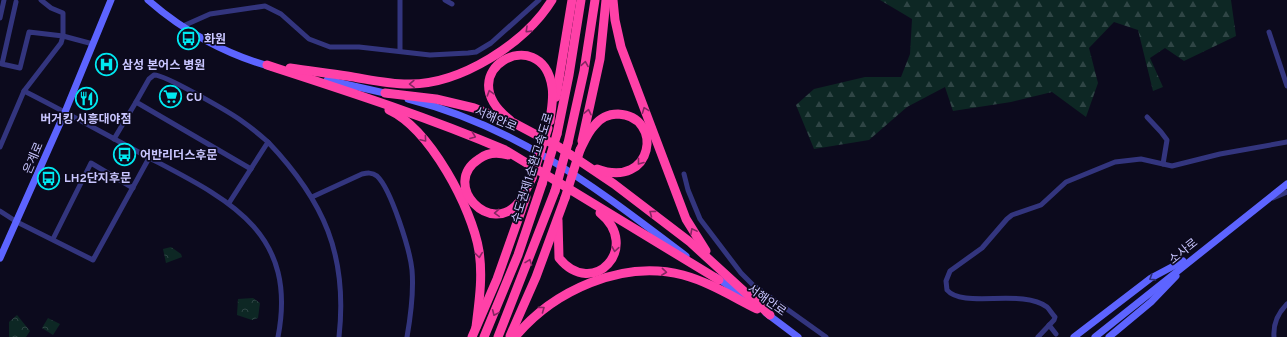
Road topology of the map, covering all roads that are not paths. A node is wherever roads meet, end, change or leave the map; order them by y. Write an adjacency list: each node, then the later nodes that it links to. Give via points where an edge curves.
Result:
1 (4, 0): 16 (street)
2 (41, 0): 19 (street, via 63,13)
3 (111, 0): 20 (street, 은계로)
4 (148, 0): 17 (street, 서해안로, via 162,13)
5 (400, 0): 21 (street)
6 (445, 0): 15 (street)
7 (539, 0): 21 (street, via 507,30 476,52 430,55)
8 (552, 0): 22 (highway, one-way to 22, via 536,22 518,40 465,71 439,80 408,84 390,83)
9 (572, 0): 31 (highway, via 558,90)
10 (581, 0): 68 (highway, 수도권제1순환고속도로, one-way to 68, bridge, via 557,134 518,255)
11 (595, 0): 69 (highway, one-way to 11, bridge, via 555,191 584,71)
12 (606, 0): 36 (highway, one-way to 12, via 600,59)
13 (613, 0): 58 (highway, one-way to 13, via 705,251 686,219 622,47)
14 (16, 2): 19 (street, via 2,64 20,68 29,32)
15 (452, 4)
16 (0, 18)
17 (183, 26): 21 (street, via 210,14 264,6 281,14 305,36 318,43 336,48 359,47); 22 (street, 서해안로, via 211,44)
18 (1269, 32): 23 (street)
19 (63, 36): 20 (street); 24 (street, via 61,43)
20 (93, 44): 28 (street, 은계로)
21 (400, 51)
22 (267, 65): 25 (street, 서해안로); 26 (highway)
23 (1287, 86)
24 (24, 91): 28 (street); 35 (street)
25 (385, 93): 30 (highway, via 436,99 474,108); 57 (street, 서해안로, via 452,112 515,139 558,163)
26 (357, 94): 38 (highway, one-way to 38, via 471,135); 62 (highway, one-way to 62, via 393,112 421,135 435,153 463,203 474,228 479,251 481,286)
27 (136, 102): 32 (street); 33 (street, via 152,76 160,76 238,118); 41 (street)
28 (65, 112): 32 (street); 53 (street, 은계로)
29 (1147, 116): 40 (street, via 1167,140)
30 (514, 123): 31 (highway, one-way to 31, via 494,104 488,88 488,79 490,72 501,61 516,55 538,60 549,75 552,88); 39 (highway)
31 (549, 125): 43 (highway, bridge)
32 (114, 139): 37 (street)
33 (268, 142): 41 (street); 47 (street, via 282,156)
34 (1287, 142): 40 (street, via 1172,166)
35 (0, 147)
36 (580, 150): 39 (highway, one-way to 39, via 593,126 602,118 614,114 627,114 635,118 645,132 648,147 643,160 636,168 608,173); 52 (highway, bridge)
37 (149, 158): 45 (street); 49 (street)
38 (524, 161): 43 (highway, one-way to 38, via 518,203 505,212 490,213 475,207 466,190 466,175 470,167 482,156 496,153); 48 (highway)
39 (585, 164): 58 (highway, one-way to 39, via 690,242)
40 (1163, 164): 61 (street, via 1146,160 1114,162 1066,182 1041,205 1012,215 986,244 947,276 947,290 959,297 1007,298 1031,301 1046,307 1055,317)
41 (251, 169): 49 (street)
42 (684, 174): 73 (street, via 700,219 741,273 753,285)
43 (532, 178): 62 (highway, via 516,229)
44 (1287, 184): 50 (street, 소사로)
45 (133, 188): 54 (street, via 93,260); 54 (street, via 91,163)
46 (1287, 192): 50 (street)
47 (312, 197): 65 (street, via 332,239 339,263 342,300); 66 (street, via 370,172 376,175 383,185 404,230 412,269 413,306)
48 (580, 197): 52 (highway, one-way to 52, via 602,215 614,231 616,249 613,259 607,266 590,274 580,274 569,269 559,258); 57 (highway)
49 (229, 203): 64 (street, via 245,215 274,261 282,308)
50 (1263, 203): 55 (street, 소사로)
51 (0, 212): 53 (street)
52 (558, 220): 70 (highway)
53 (17, 222): 54 (street); 56 (street, 은계로)
54 (53, 239)
55 (1199, 253): 75 (street, one-way to 75, via 1151,278); 76 (street, 소사로); 77 (street, via 1151,302)
56 (0, 258)
57 (719, 280): 60 (street, 서해안로)
58 (734, 284): 60 (highway)
59 (1287, 304): 78 (street, via 1275,322)
60 (770, 315): 71 (highway, one-way to 60, via 537,313 571,291 596,281 641,272 663,272 701,281); 72 (street, 서해안로)
61 (1050, 325): 63 (street); 74 (street)
62 (476, 327): 67 (highway)
63 (1056, 334)
64 (278, 337)
65 (339, 337)
66 (407, 337)
67 (472, 337)
68 (484, 337)
69 (498, 337)
70 (510, 337)
71 (515, 337)
72 (798, 337)
73 (826, 337)
74 (1038, 337)
75 (1074, 337)
76 (1095, 337)
77 (1109, 337)
78 (1274, 337)

